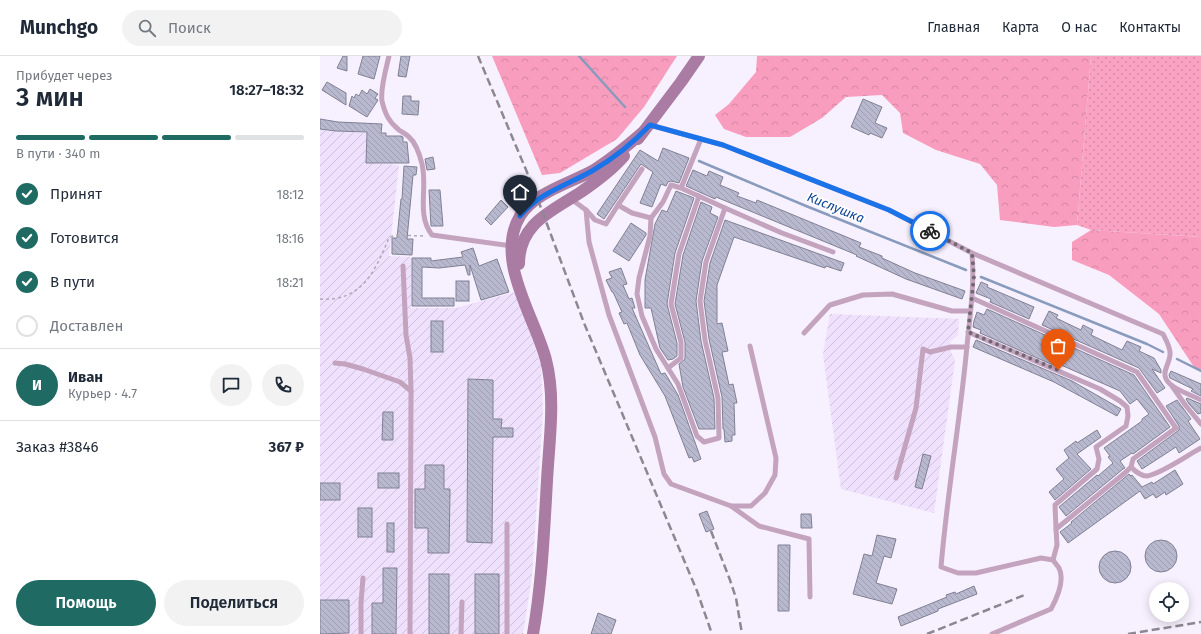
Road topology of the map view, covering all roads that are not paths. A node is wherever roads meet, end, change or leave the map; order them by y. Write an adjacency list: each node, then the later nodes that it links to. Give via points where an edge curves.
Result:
1 (389, 56): 13 (lane, via 382,99 385,114 390,122 410,137 416,148 422,165 426,228 432,236)
2 (699, 56): 3 (main road)
3 (646, 129): 4 (lane); 8 (main road, via 617,164); 13 (main road, via 616,156 546,194 527,208 520,216)
4 (701, 139): 6 (lane); 15 (lane, via 723,145 889,210)
5 (642, 169): 9 (lane)
6 (680, 188): 7 (lane); 12 (lane, via 671,185)
7 (699, 196): 10 (lane); 25 (lane, via 679,254 671,304 681,342 681,358)
8 (570, 199): 11 (lane); 17 (main road, via 540,218 526,235 519,257)
9 (618, 205): 11 (lane, via 606,224 595,220); 12 (lane, via 632,213)
10 (725, 208): 14 (lane); 25 (lane, via 706,262 700,300 705,340 718,398 719,438 704,442 697,436 678,384)
11 (586, 210): 33 (lane, via 589,242 609,315 655,437 664,474 671,484)
12 (651, 218): 25 (lane, via 650,236 638,278 637,294 642,316)
13 (512, 246): 17 (main road, via 515,274)
14 (833, 252)
15 (972, 253): 18 (lane); 26 (lane, via 1163,334 1170,354 1165,379)
16 (404, 266): 27 (lane)
17 (520, 288): 44 (main road, via 546,359 551,404 544,533)
18 (972, 298): 19 (lane); 31 (lane, via 1137,372 1176,428 1133,459)
19 (970, 311): 20 (lane); 21 (lane, via 952,311 892,294 863,295 830,305)
20 (968, 332): 23 (lane); 35 (lane, via 1100,389 1127,407 1126,426 1096,448 1099,459 1097,468 1055,505)
21 (804, 333)
22 (750, 346): 33 (lane, via 776,458 775,475 765,493 751,506)
23 (967, 348): 32 (lane, via 951,347 930,352 922,349 916,408); 36 (lane, via 941,567 958,573 976,573 1041,558)
24 (335, 362): 27 (lane, via 400,382)
25 (668, 368)
26 (1171, 385): 28 (lane); 29 (lane)
27 (411, 390): 41 (lane)
28 (1201, 400)
29 (1201, 424)
30 (1201, 448): 31 (lane, via 1146,476)
31 (1131, 467): 35 (lane)
32 (896, 478)
33 (731, 506): 38 (lane, via 759,526 809,540)
34 (507, 524): 43 (lane)
35 (1056, 529): 36 (lane, via 1057,545)
36 (1053, 560): 45 (lane, via 1059,569 1060,582 1051,609)
37 (363, 578): 40 (lane)
38 (810, 597)
39 (462, 602): 42 (lane)
40 (361, 634)
41 (410, 634)
42 (461, 634)
43 (507, 634)
44 (533, 634)
45 (992, 634)

